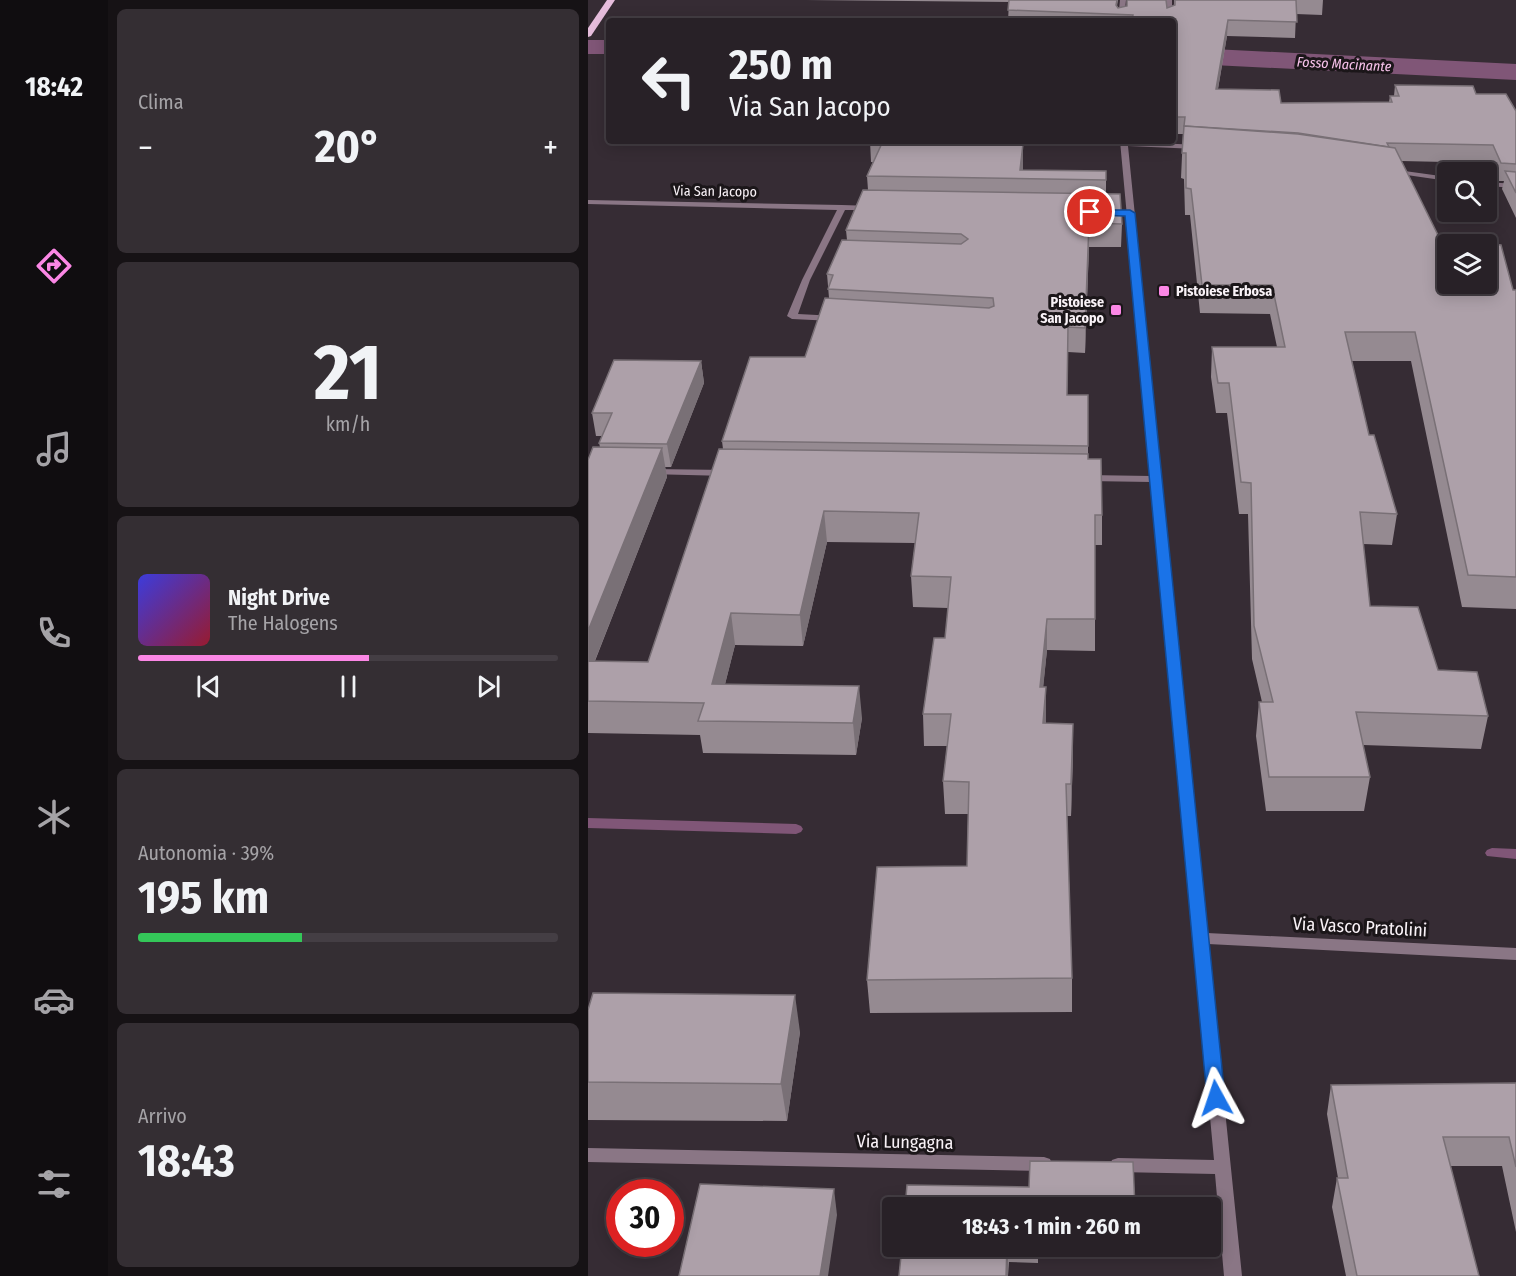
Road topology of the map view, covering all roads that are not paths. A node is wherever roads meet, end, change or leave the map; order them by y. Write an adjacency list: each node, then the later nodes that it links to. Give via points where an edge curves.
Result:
1 (611, 0): 6 (main road)
2 (1123, 0): 4 (street)
3 (1169, 0): 5 (street)
4 (1121, 18)
5 (1170, 18)
6 (588, 34)
7 (1124, 144): 23 (street, via 1126,213)
8 (1155, 144): 9 (street)
9 (1202, 147)
10 (1379, 168): 11 (street)
11 (1437, 177)
12 (1497, 185): 13 (street)
13 (1516, 186)
14 (588, 202): 15 (street, Via San Jacopo)
15 (842, 207): 16 (street, Via San Jacopo); 17 (street)
16 (878, 208)
17 (818, 257): 18 (street); 19 (street, via 792,316)
18 (829, 257)
19 (839, 318)
20 (638, 471): 21 (street)
21 (744, 473)
22 (1073, 478): 23 (street)
23 (1157, 479): 24 (street)
24 (1202, 938): 25 (street, Via Vasco Pratolini); 29 (street)
25 (1516, 954)
26 (588, 1155): 27 (street, Via Lungagna)
27 (1060, 1164)
28 (1107, 1165): 29 (street)
29 (1222, 1167): 30 (street)
30 (1233, 1276)

